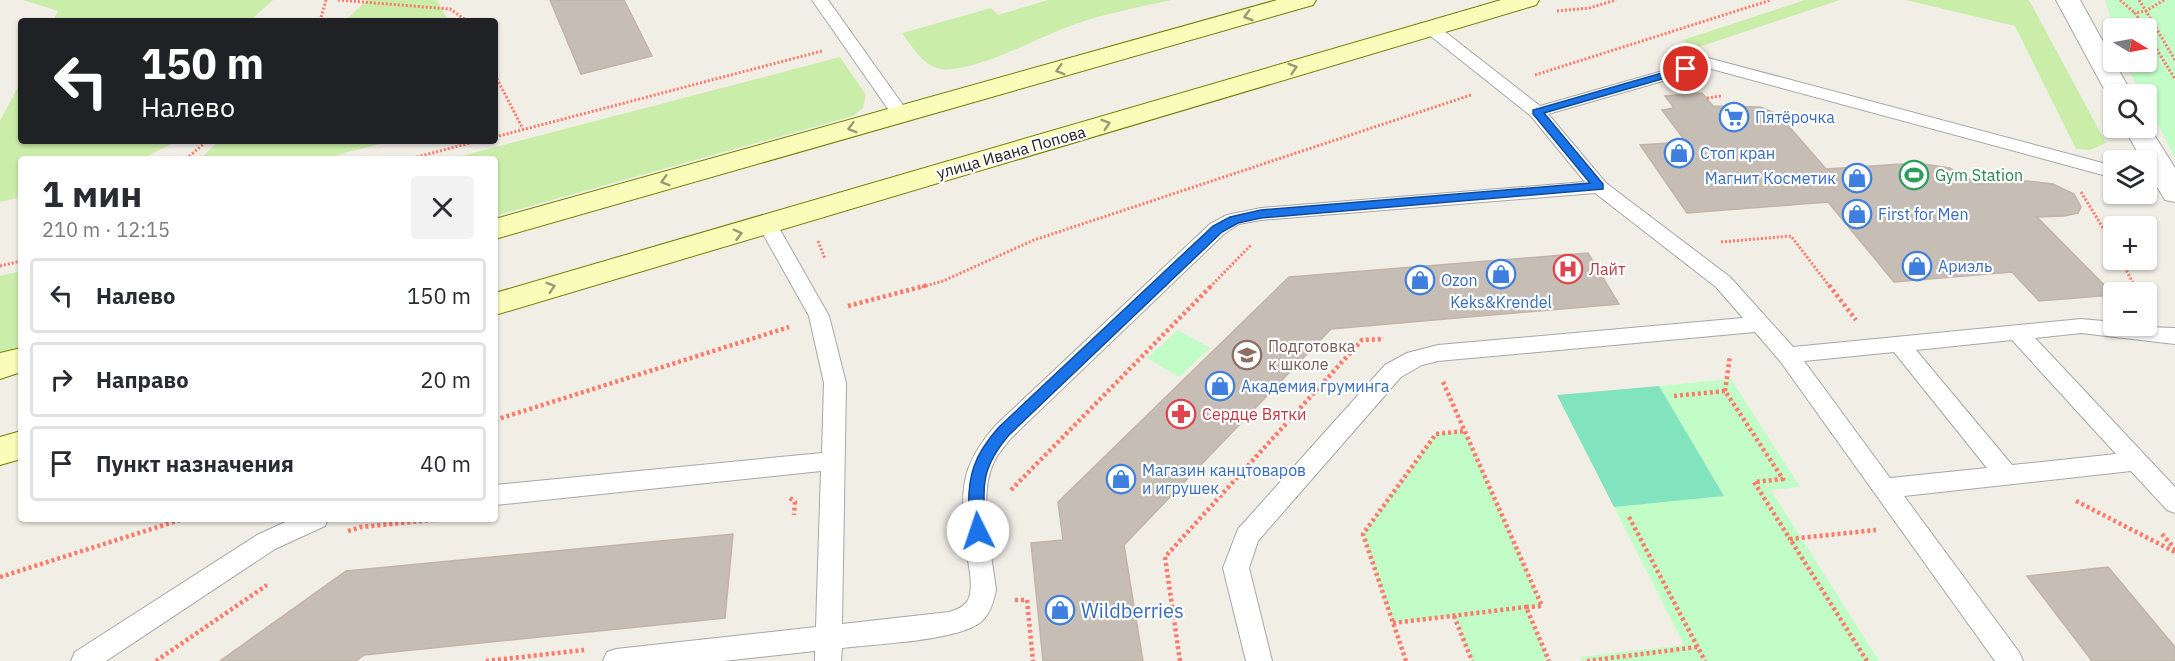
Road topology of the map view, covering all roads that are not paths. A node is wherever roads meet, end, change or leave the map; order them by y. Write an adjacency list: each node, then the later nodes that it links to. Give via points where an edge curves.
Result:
1 (820, 0): 8 (lane)
2 (1304, 0): 8 (main road, one-way to 8)
3 (1527, 0): 5 (main road, улица Ивана Попова)
4 (2068, 0): 6 (street)
5 (1429, 27): 7 (lane); 13 (main road, улица Ивана Попова, one-way to 5)
6 (2114, 84)
7 (1537, 112): 10 (lane, via 1708,63); 12 (lane)
8 (900, 115): 14 (main road, one-way to 14)
9 (2142, 138): 11 (street)
10 (2103, 169)
11 (2164, 186)
12 (1599, 187): 16 (lane, via 1723,282); 32 (lane, via 1261,214 1234,219 1217,229 989,449 975,492 983,590 980,606 966,619 949,624)
13 (768, 225): 15 (main road, улица Ивана Попова, one-way to 13); 25 (lane, via 819,316 835,383)
14 (498, 228)
15 (498, 303)
16 (1761, 324): 20 (lane); 35 (lane, via 1431,354 1407,361 1393,371 1247,536 1236,568)
17 (2017, 332): 18 (lane, via 2081,326); 19 (lane); 26 (lane)
18 (2175, 336)
19 (1888, 345): 20 (lane); 27 (lane)
20 (1788, 355): 28 (lane)
21 (18, 361): 22 (main road)
22 (0, 366)
23 (18, 446): 24 (main road)
24 (0, 451)
25 (833, 460): 29 (lane); 32 (lane)
26 (2136, 460): 27 (lane); 30 (lane)
27 (2007, 475): 28 (lane)
28 (1885, 488): 36 (lane)
29 (498, 495)
30 (2175, 503)
31 (309, 522): 33 (lane, via 266,542)
32 (829, 649): 34 (lane)
33 (84, 661)
34 (616, 661)
35 (1259, 661)
36 (2010, 661)

